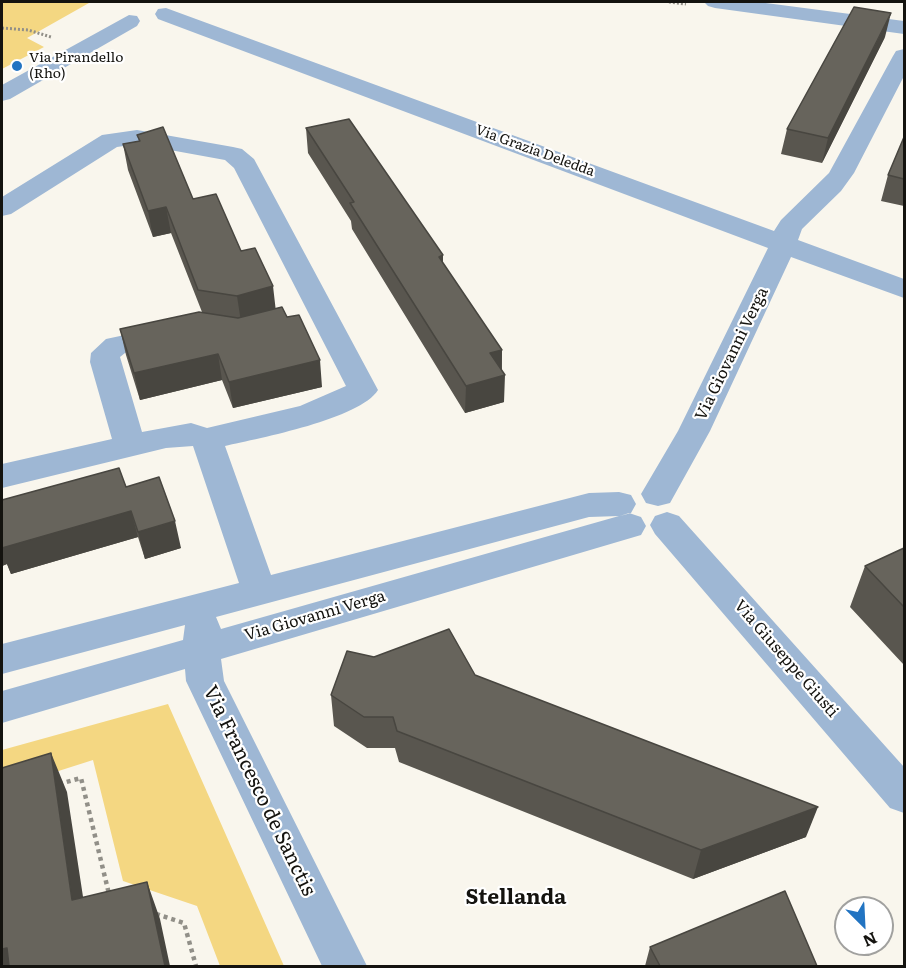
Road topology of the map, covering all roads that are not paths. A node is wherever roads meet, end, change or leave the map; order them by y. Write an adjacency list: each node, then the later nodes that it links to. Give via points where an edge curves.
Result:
1 (715, 2): 5 (street)
2 (110, 6): 4 (street, via 113,16)
3 (170, 8): 4 (street, via 149,20); 9 (street, Via Grazia Deledda)
4 (129, 21): 7 (street)
5 (904, 28)
6 (904, 56): 9 (street, Via Giovanni Verga, via 841,173 790,226)
7 (2, 94)
8 (2, 208): 12 (street, via 111,140 137,137 232,154 245,164 311,315 363,390 349,401)
9 (783, 243): 10 (street, Via Grazia Deledda); 15 (street, Via Giovanni Verga, via 694,431)
10 (904, 288)
11 (193, 329): 13 (street, via 116,346 106,353 105,362)
12 (207, 439): 13 (street, via 192,434); 17 (street)
13 (130, 445): 14 (street)
14 (2, 476)
15 (663, 509): 16 (street, via 653,531); 22 (street, Via Giuseppe Giusti)
16 (624, 515): 17 (street, via 589,505); 19 (street, Via Giovanni Verga)
17 (260, 592): 18 (street)
18 (204, 608): 19 (street, Via Francesco de Sanctis); 20 (street)
19 (201, 648): 21 (street, Via Giovanni Verga); 23 (street, Via Francesco de Sanctis, via 205,681)
20 (2, 659)
21 (2, 706)
22 (904, 795)
23 (345, 966)

